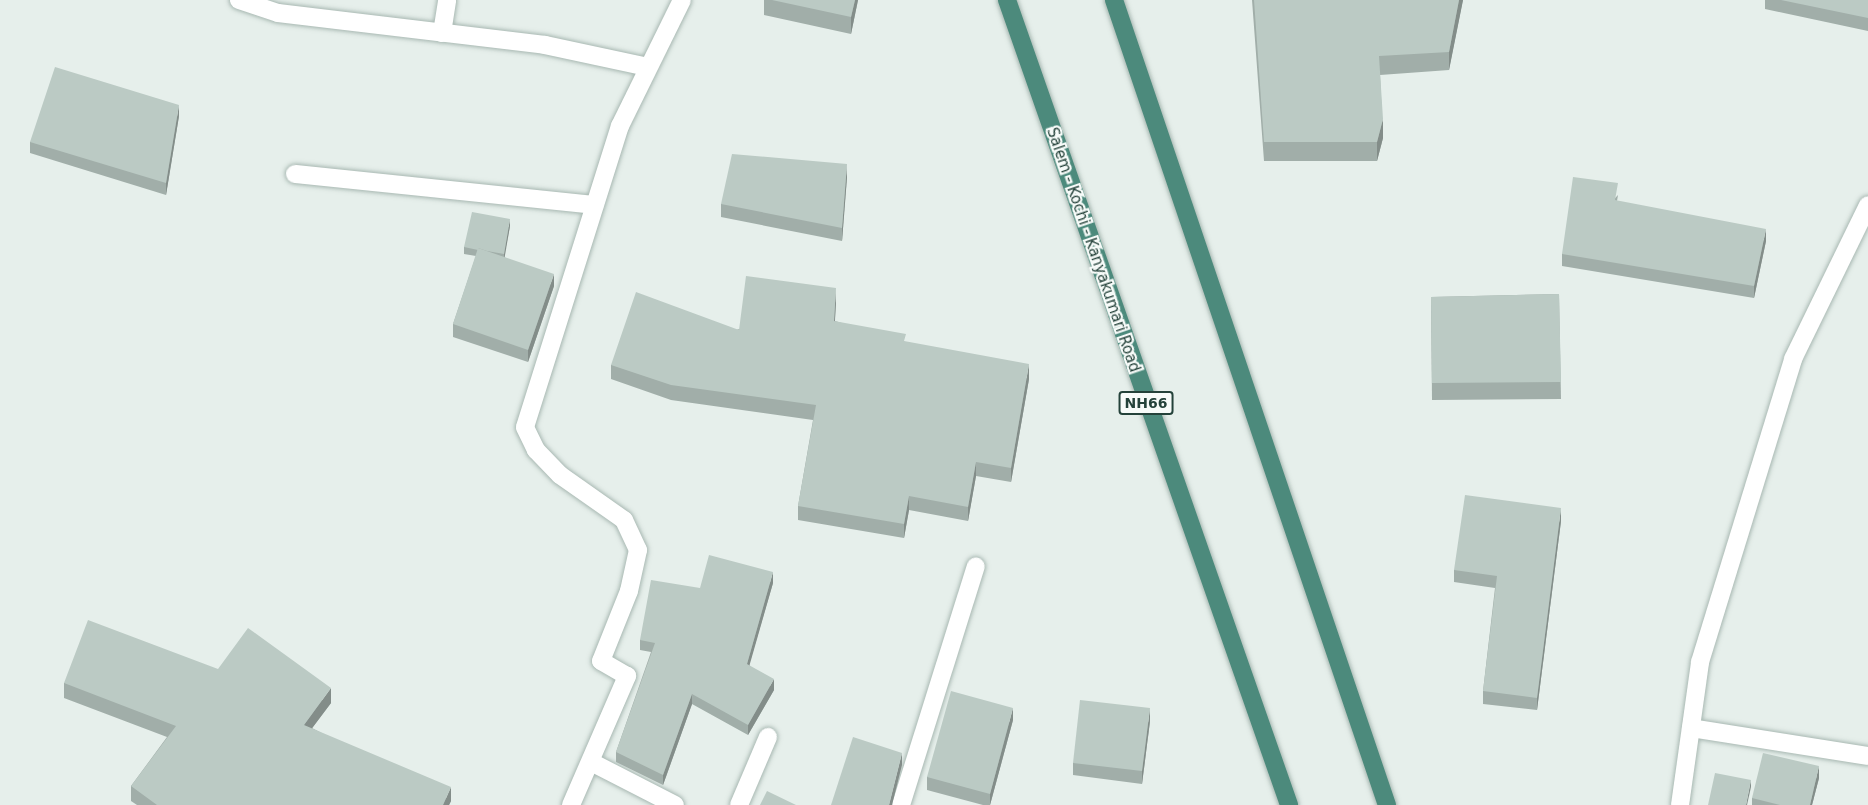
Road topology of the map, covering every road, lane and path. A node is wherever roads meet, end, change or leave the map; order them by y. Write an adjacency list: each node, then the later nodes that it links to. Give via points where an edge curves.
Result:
1 (239, 0): 6 (street, via 278,13)
2 (447, 0): 6 (street)
3 (682, 0): 7 (street)
4 (1007, 0): 20 (highway, Salem - Kochi - Kanyakumari Road / NH66)
5 (1114, 0): 21 (highway)
6 (442, 33): 7 (street, via 545,45)
7 (648, 67): 9 (street, via 620,126)
8 (295, 174): 9 (street)
9 (594, 205): 15 (street, via 525,427 536,450 560,475 624,520 638,550 629,591 601,661 627,676)
10 (1868, 205): 12 (street, via 1793,359 1700,662)
11 (976, 566): 19 (street)
12 (1691, 728): 14 (street); 22 (street)
13 (768, 736): 18 (street)
14 (1868, 756)
15 (593, 763): 16 (street); 17 (street)
16 (571, 805)
17 (675, 805)
18 (739, 805)
19 (901, 805)
20 (1289, 805)
21 (1387, 805)
22 (1680, 805)

